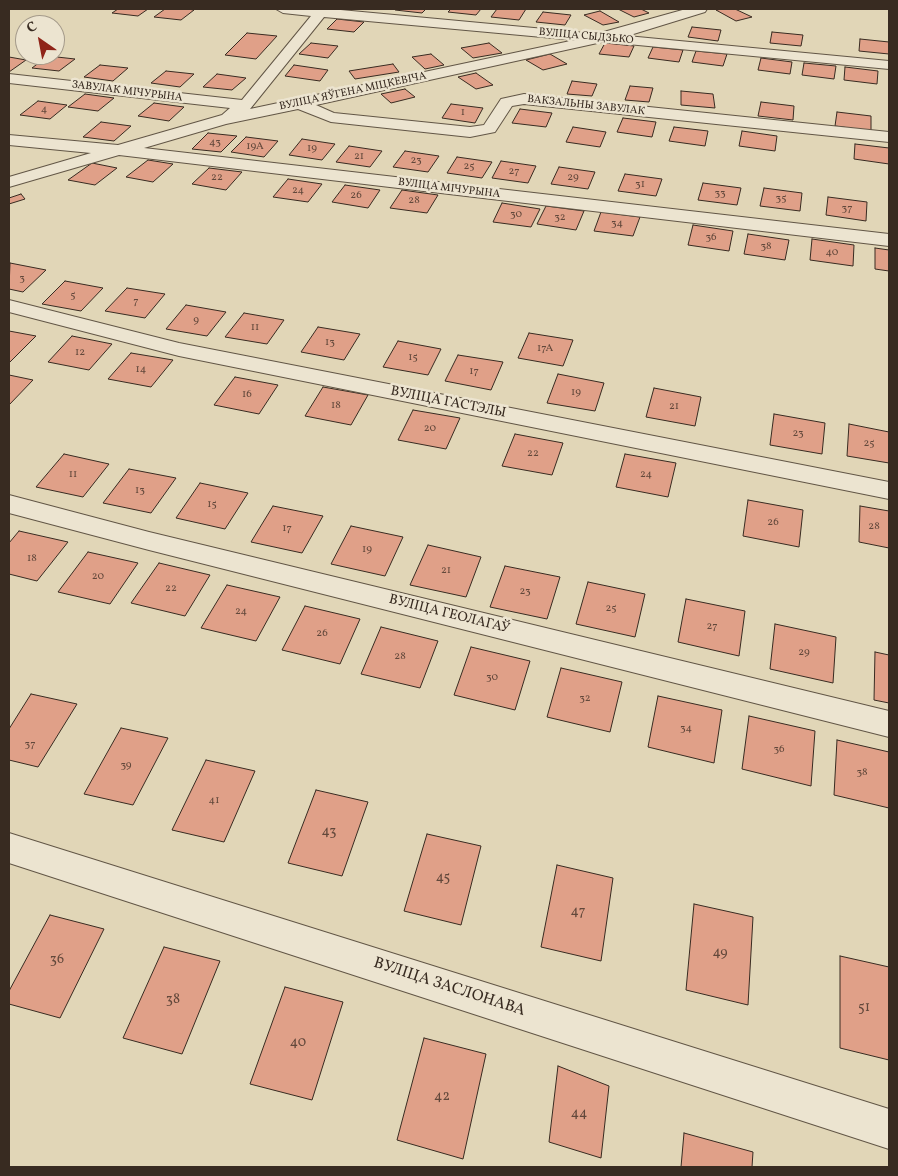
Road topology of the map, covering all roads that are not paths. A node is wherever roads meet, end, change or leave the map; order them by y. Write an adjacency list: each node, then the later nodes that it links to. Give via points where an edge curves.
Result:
1 (283, 9): 3 (street, ВУЛІЦА СЫДЗЬКО)
2 (700, 9): 4 (street, ВУЛІЦА ЯЎГЕНА МІЦКЕВІЧА)
3 (321, 11): 4 (street, ВУЛІЦА СЫДЗЬКО); 8 (street)
4 (604, 38): 5 (street, ВУЛІЦА СЫДЗЬКО); 7 (street, ВУЛІЦА ЯЎГЕНА МІЦКЕВІЧА)
5 (889, 65)
6 (9, 78): 8 (street, ЗАВУЛАК МІЧУРЫНА)
7 (301, 104): 9 (street, ВУЛІЦА ЯЎГЕНА МІЦКЕВІЧА); 10 (street, ВАКЗАЛЬНЫ ЗАВУЛАК, via 331,117 470,132 489,129 507,102 524,99)
8 (246, 105): 9 (street)
9 (223, 120): 12 (street, ВУЛІЦА ЯЎГЕНА МІЦКЕВІЧА)
10 (889, 137)
11 (9, 140): 12 (street, ВУЛІЦА МІЧУРЫНА)
12 (116, 150): 13 (street, ВУЛІЦА ЯЎГЕНА МІЦКЕВІЧА); 14 (street, ВУЛІЦА МІЧУРЫНА)
13 (9, 182)
14 (889, 240)
15 (9, 306): 16 (street, ВУЛІЦА ГАСТЭЛЫ, via 179,349)
16 (889, 491)
17 (9, 504): 18 (street, ВУЛІЦА ГЕОЛАГАЎ)
18 (889, 724)
19 (9, 848): 20 (street, ВУЛІЦА ЗАСЛОНАВА)
20 (889, 1129)

